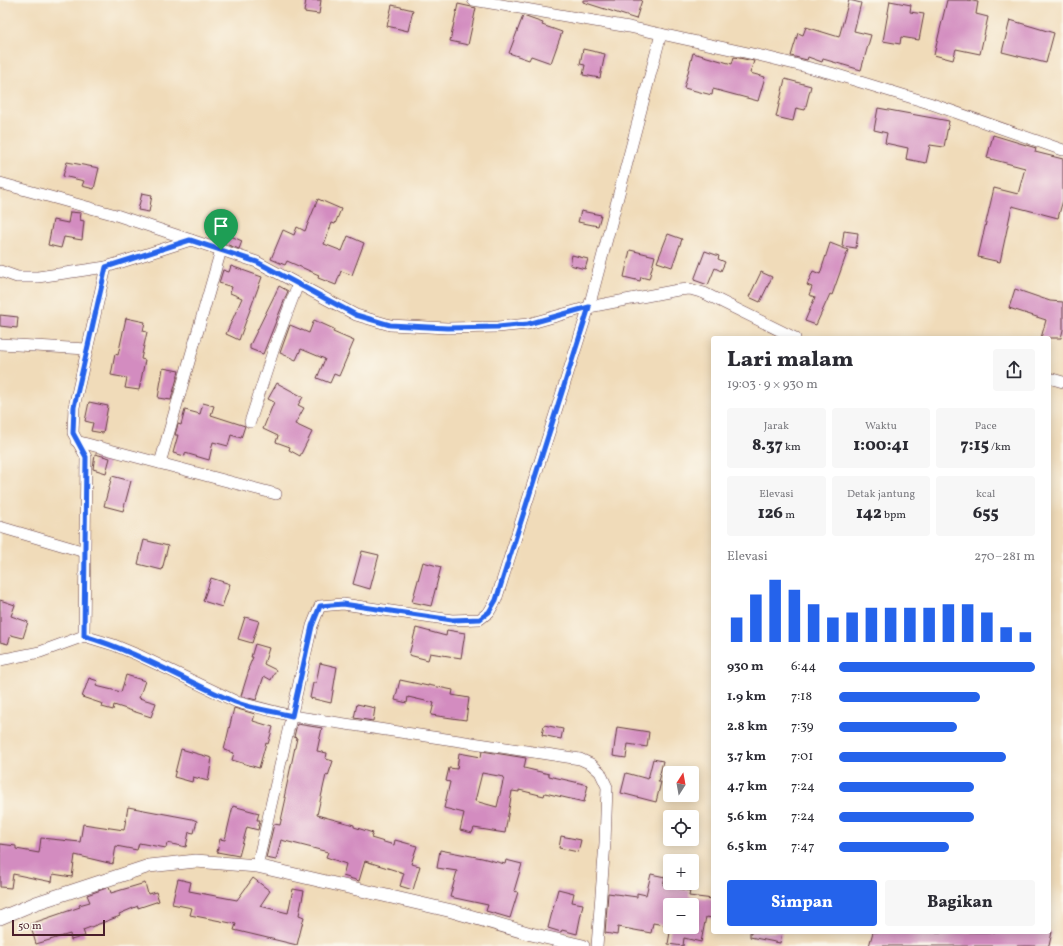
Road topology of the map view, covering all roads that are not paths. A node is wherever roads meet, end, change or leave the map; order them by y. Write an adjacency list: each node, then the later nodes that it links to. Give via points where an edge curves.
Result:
1 (474, 0): 2 (street)
2 (661, 34): 3 (street, via 831,73 930,103); 10 (street)
3 (1063, 150)
4 (0, 183): 5 (street, via 116,215)
5 (190, 240): 6 (street); 7 (street)
6 (221, 250): 9 (street, via 257,262); 18 (street)
7 (106, 267): 8 (street, via 38,277 17,277); 13 (street)
8 (0, 271)
9 (298, 284): 10 (street, via 356,315 390,325 498,327 528,324); 16 (street)
10 (589, 307): 11 (street, via 690,289 704,292); 24 (street, via 496,600 489,612 480,619 452,620 343,604 320,606 312,626)
11 (791, 336)
12 (0, 344): 13 (street)
13 (87, 349): 17 (street, via 74,407 73,433)
14 (1051, 379): 15 (street)
15 (1063, 382)
16 (250, 422)
17 (76, 441): 18 (street); 21 (street, via 86,457)
18 (160, 463): 19 (street)
19 (276, 494)
20 (0, 527): 21 (street)
21 (86, 552): 22 (street)
22 (84, 636): 23 (street, via 40,652); 24 (street, via 132,652 237,702)
23 (0, 660)
24 (292, 716): 25 (street); 29 (street, via 580,759 591,764 600,772 607,787)
25 (257, 866): 26 (street, via 196,861 149,866 36,903); 27 (street, via 452,911)
26 (0, 918)
27 (553, 943): 28 (street)
28 (583, 946)
29 (597, 946)

